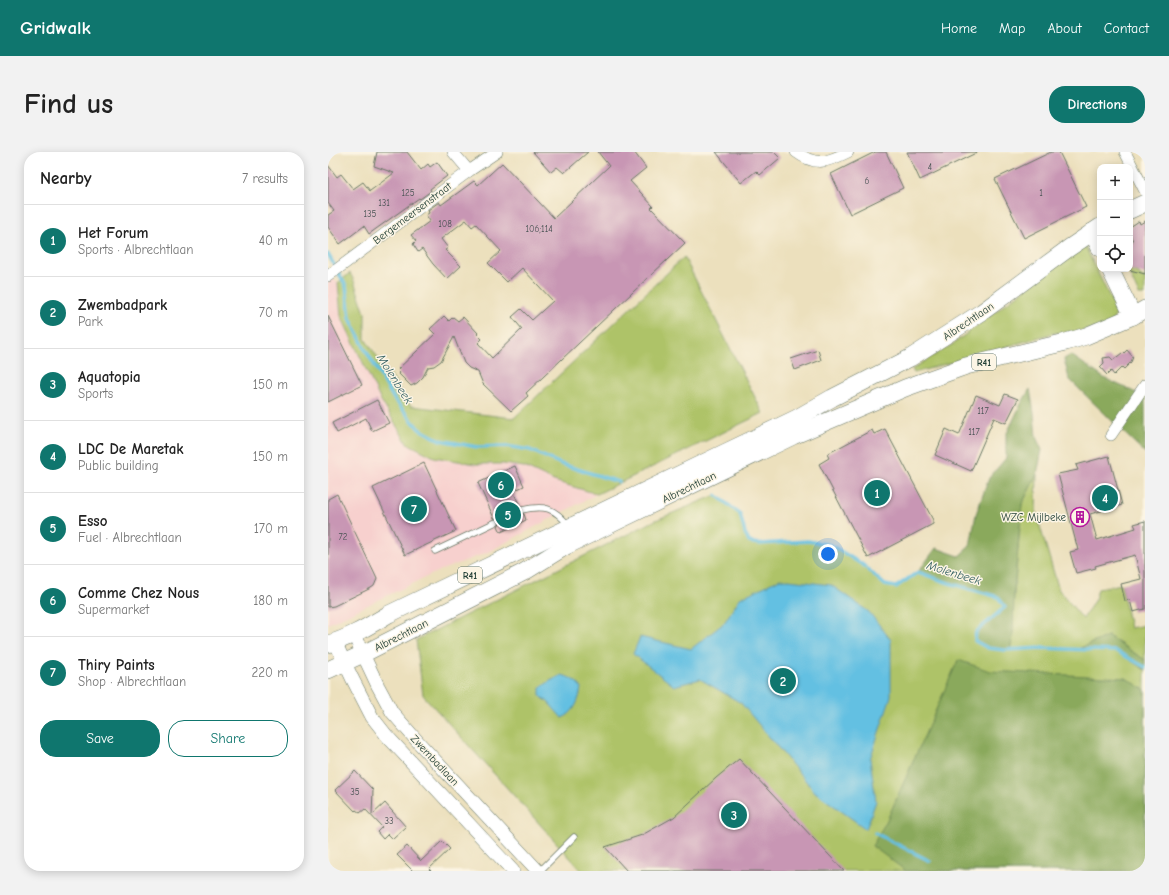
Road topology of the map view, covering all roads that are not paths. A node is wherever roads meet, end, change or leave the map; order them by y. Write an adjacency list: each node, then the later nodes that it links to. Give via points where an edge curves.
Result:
1 (453, 152): 6 (street)
2 (497, 152): 6 (street, Bergemeersenstraat)
3 (797, 152): 4 (street, via 812,161 829,161)
4 (848, 152)
5 (1125, 152): 7 (street)
6 (468, 171): 12 (street, Bergemeersenstraat)
7 (1145, 191)
8 (1145, 203): 9 (main road)
9 (1133, 209)
10 (1096, 229): 18 (main road, Albrechtlaan / R41, via 982,312 910,358 796,418)
11 (1112, 272): 13 (main road)
12 (328, 276)
13 (1139, 313): 22 (main road, Albrechtlaan / R41, via 1086,336 961,368 905,388 793,436 566,546 524,572)
14 (1145, 385): 15 (street)
15 (1111, 435)
16 (522, 510): 18 (lane, via 545,507 554,510)
17 (496, 522): 19 (lane)
18 (570, 527): 20 (main road, Albrechtlaan / R41)
19 (435, 551)
20 (353, 633): 21 (main road, Albrechtlaan / R41); 22 (street, Zwembadlaan)
21 (332, 643): 23 (street, Zwembadlaan)
22 (363, 654): 23 (main road, Albrechtlaan / R41); 25 (street, Zwembadlaan, via 392,712)
23 (345, 663): 24 (main road, Albrechtlaan / R41); 26 (street, Zwembadlaan, via 372,717)
24 (328, 670)
25 (419, 743): 26 (street); 31 (street, Zwembadlaan)
26 (406, 756): 27 (street, Zwembadlaan)
27 (468, 823): 29 (street, Zwembadlaan); 30 (street, via 478,825)
28 (574, 838): 31 (lane)
29 (513, 871)
30 (522, 871)
31 (539, 871)

